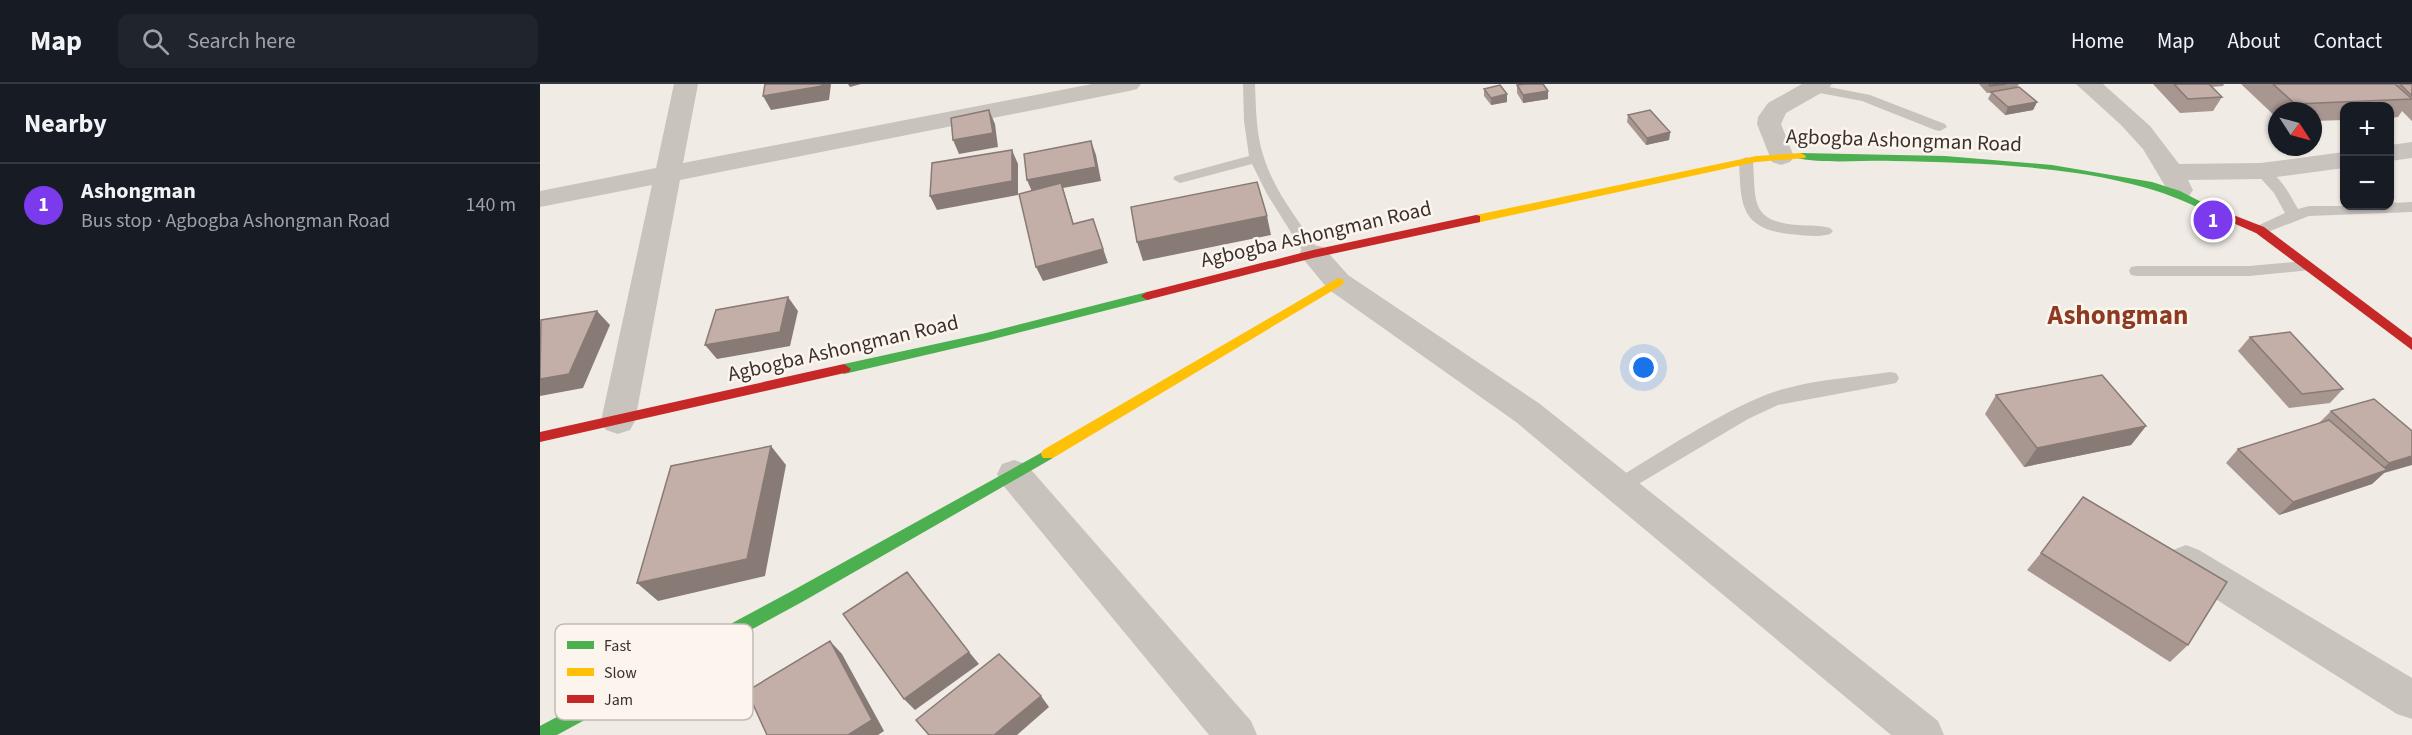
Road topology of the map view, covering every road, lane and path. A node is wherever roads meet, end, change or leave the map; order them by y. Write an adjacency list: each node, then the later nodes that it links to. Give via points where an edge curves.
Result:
1 (686, 84): 14 (street)
2 (1129, 84): 14 (street)
3 (1249, 84): 10 (lane, via 1251,131)
4 (2088, 84): 16 (street, via 2157,148)
5 (1817, 86): 6 (lane, via 1865,98); 9 (street, via 1777,108 1770,117)
6 (1940, 127)
7 (2412, 150): 8 (street)
8 (2394, 152)
9 (1780, 157): 11 (street, Agbogba Ashongman Road); 16 (street, Agbogba Ashongman Road, via 2038,165 2146,182)
10 (1257, 158): 15 (lane); 22 (lane)
11 (1746, 161): 21 (lane, via 1751,209 1756,218 1773,226); 22 (street, Agbogba Ashongman Road)
12 (2340, 161): 13 (street)
13 (2261, 171): 16 (street); 19 (lane, via 2280,191)
14 (669, 175): 17 (street); 28 (street)
15 (1180, 179)
16 (2176, 182): 20 (street, Agbogba Ashongman Road, via 2218,214)
17 (540, 199)
18 (2412, 207): 19 (lane)
19 (2294, 215): 20 (lane)
20 (2260, 230): 23 (street, Agbogba Ashongman Road)
21 (1825, 231)
22 (1313, 254): 25 (street); 28 (street, Agbogba Ashongman Road, via 986,337)
23 (2306, 266): 24 (lane, via 2249,271); 26 (street, Agbogba Ashongman Road)
24 (2137, 271)
25 (1338, 282): 30 (street); 31 (street, via 1528,413)
26 (2412, 345)
27 (1890, 378): 31 (lane, via 1774,399)
28 (618, 421): 29 (street, Agbogba Ashongman Road)
29 (540, 437)
30 (1014, 474): 33 (street); 37 (street)
31 (1618, 487): 38 (street)
32 (2155, 542): 34 (street)
33 (746, 624)
34 (2412, 700)
35 (569, 720): 36 (street)
36 (543, 734)
37 (1236, 735)
38 (1923, 735)

